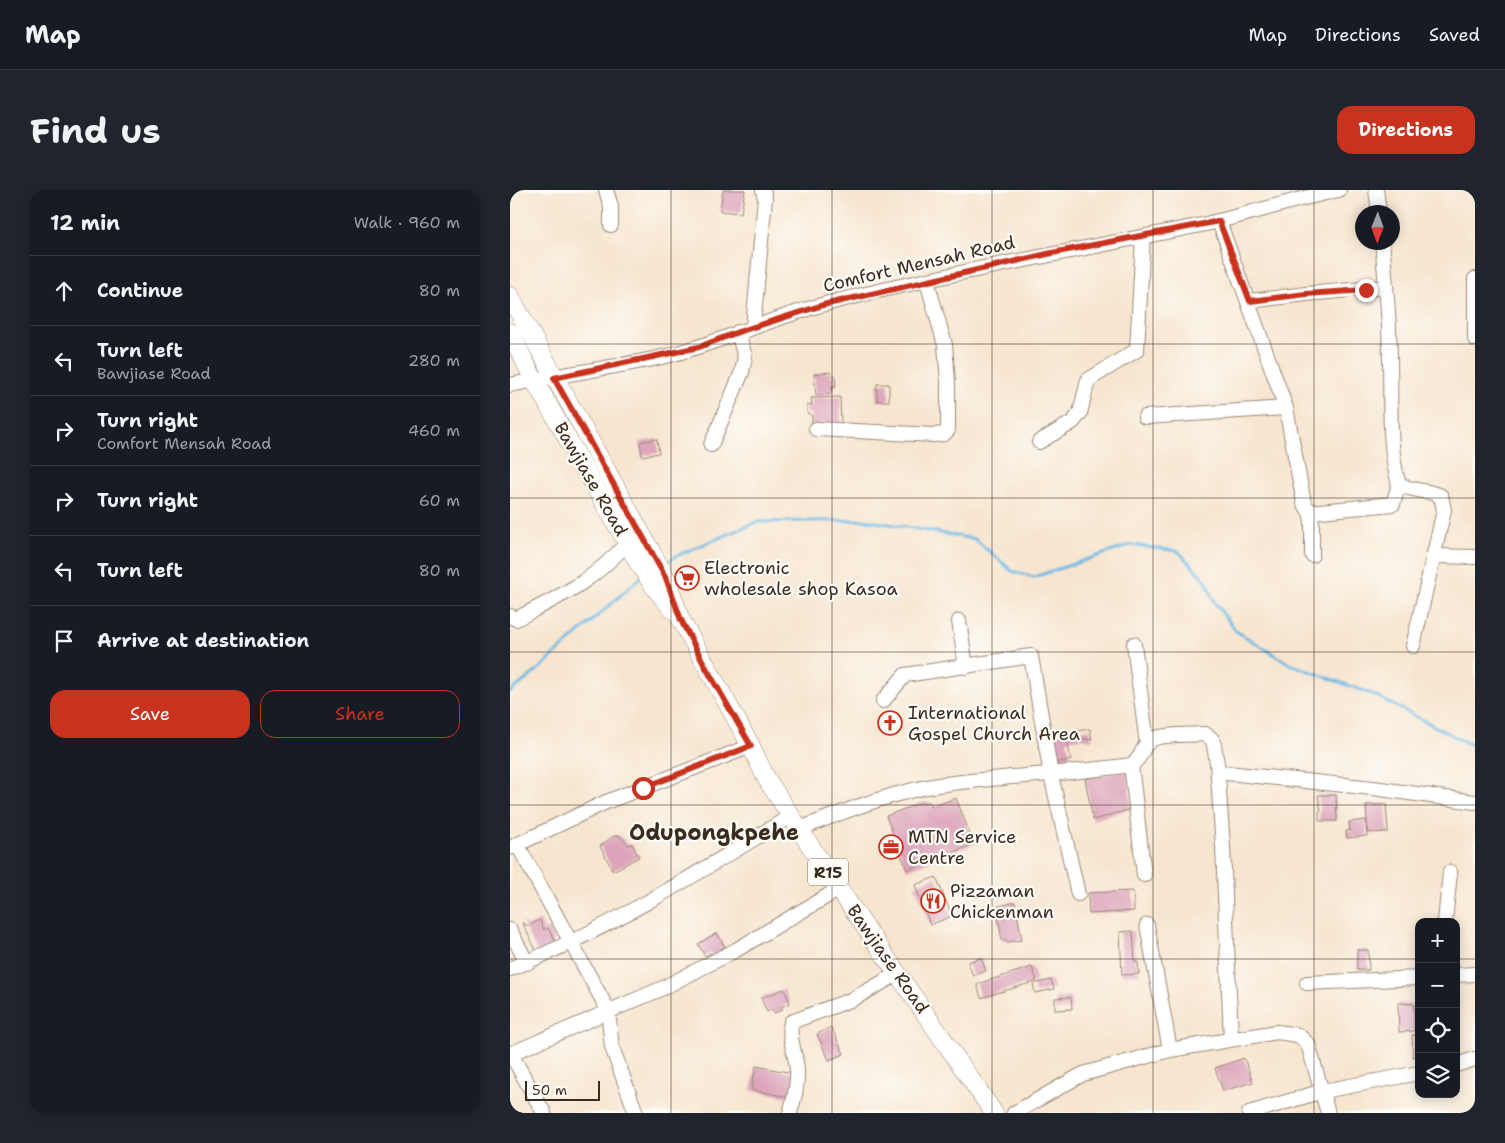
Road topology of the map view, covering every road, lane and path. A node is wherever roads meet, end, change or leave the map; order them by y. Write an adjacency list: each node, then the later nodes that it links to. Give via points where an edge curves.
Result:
1 (606, 190): 7 (street, via 611,206)
2 (763, 190): 16 (street, via 765,198)
3 (1340, 190): 6 (street, Comfort Mensah Road)
4 (1376, 190): 5 (street)
5 (1377, 205)
6 (1219, 221): 8 (street, Comfort Mensah Road); 14 (street)
7 (611, 225)
8 (1144, 237): 11 (street, Comfort Mensah Road, via 1052,253); 26 (street, via 1137,350 1088,380 1080,414 1073,422)
9 (1383, 250): 12 (street)
10 (1475, 279): 15 (street)
11 (927, 281): 16 (street, Comfort Mensah Road, via 823,305); 25 (street, via 945,345 948,430 934,435)
12 (1386, 287): 14 (street); 28 (street, via 1392,419)
13 (510, 296): 20 (main road, Bawjiase Road / R15)
14 (1250, 301): 23 (street)
15 (1474, 311): 19 (street)
16 (753, 327): 18 (street, Comfort Mensah Road)
17 (510, 332): 21 (main road, Bawjiase Road / R15)
18 (738, 332): 20 (street, Comfort Mensah Road, via 664,356); 27 (street, via 745,357 742,372)
19 (1475, 339)
20 (554, 378): 21 (street, Comfort Mensah Road); 34 (main road, Bawjiase Road / R15)
21 (534, 380): 22 (street, Comfort Mensah Road); 30 (main road, Bawjiase Road / R15)
22 (510, 385)
23 (1286, 408): 24 (street); 29 (street, via 1304,503)
24 (1145, 417)
25 (816, 429)
26 (1039, 442)
27 (711, 445)
28 (1399, 484): 29 (street, via 1393,504); 32 (street, via 1406,489 1430,490 1441,496 1444,510)
29 (1310, 512): 31 (street)
30 (627, 543): 34 (main road, Bawjiase Road / R15); 35 (street, via 579,587 516,619)
31 (1312, 555)
32 (1433, 556): 33 (street); 38 (street)
33 (1475, 557)
34 (646, 560): 42 (main road, Bawjiase Road / R15)
35 (510, 616)
36 (960, 621): 39 (street)
37 (1134, 644): 41 (street)
38 (1414, 646)
39 (966, 666): 40 (street, via 905,675); 45 (street, via 1031,656)
40 (883, 701)
41 (1147, 744): 43 (street, via 1140,759); 44 (street, via 1154,738 1205,734 1212,738)
42 (751, 746): 47 (main road, Bawjiase Road / R15, via 766,778); 48 (street, via 606,802)
43 (1131, 765): 45 (street); 50 (street)
44 (1218, 772): 46 (street); 65 (street)
45 (1051, 775): 47 (street, via 944,784); 52 (street)
46 (1475, 802)
47 (795, 822): 51 (main road, Bawjiase Road / R15); 56 (street)
48 (514, 846): 56 (street)
49 (1450, 872): 53 (street)
50 (1144, 875)
51 (839, 889): 59 (main road, Bawjiase Road / R15); 64 (street, via 736,950 663,988)
52 (1078, 894)
53 (1445, 918)
54 (1148, 925): 66 (street)
55 (510, 930): 57 (street)
56 (572, 944): 57 (street); 64 (street)
57 (527, 963): 58 (street)
58 (510, 969)
59 (898, 974): 74 (street, via 853,999 791,1022 797,1070); 75 (main road, Bawjiase Road / R15)
60 (1475, 974): 61 (street)
61 (1460, 975)
62 (1415, 978): 63 (street)
63 (1307, 983)
64 (608, 1010): 67 (street); 73 (street, via 612,1047)
65 (1231, 1039): 66 (street); 71 (street, via 1277,1032 1298,1035 1308,1044)
66 (1170, 1050): 76 (street, via 1083,1074)
67 (510, 1054): 72 (street)
68 (1475, 1059): 69 (street)
69 (1460, 1064)
70 (1415, 1074): 71 (street)
71 (1323, 1091): 77 (street); 78 (street)
72 (544, 1113)
73 (636, 1113)
74 (790, 1113)
75 (994, 1113)
76 (1014, 1113)
77 (1249, 1113)
78 (1328, 1113)

